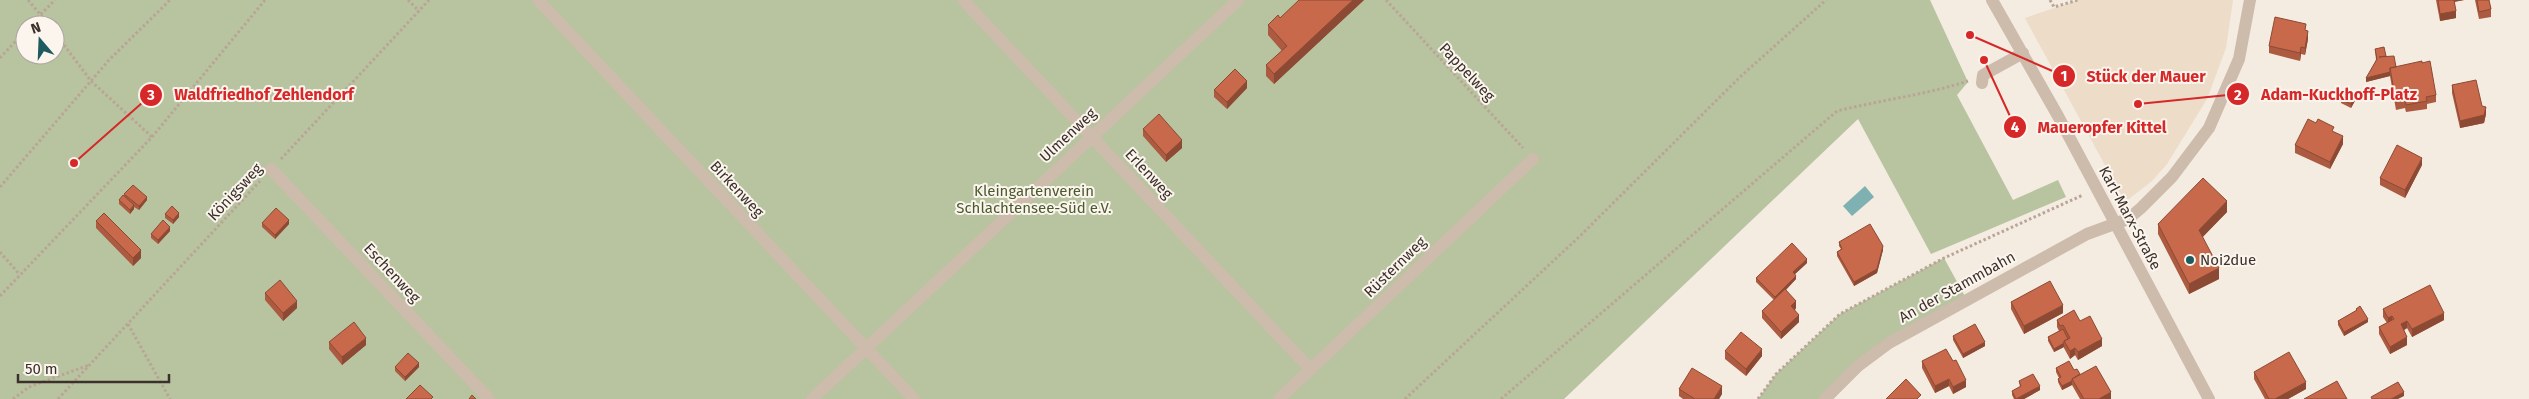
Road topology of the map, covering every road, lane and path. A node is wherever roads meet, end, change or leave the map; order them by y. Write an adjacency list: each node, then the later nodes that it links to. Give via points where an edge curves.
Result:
1 (28, 0): 17 (path)
2 (55, 0): 17 (path)
3 (170, 0): 23 (path)
4 (265, 0): 25 (path)
5 (408, 0): 16 (path)
6 (429, 0): 16 (path, Königsweg)
7 (538, 0): 35 (street, Birkenweg)
8 (963, 0): 24 (street, Erlenweg)
9 (1238, 0): 24 (street, Ulmenweg)
10 (1386, 0): 26 (path, Pappelweg)
11 (1826, 0): 45 (path, via 1740,77 1579,237)
12 (1992, 0): 20 (street, Karl-Marx-Straße)
13 (2050, 0): 14 (path, via 2054,7)
14 (2078, 0)
15 (2250, 0): 30 (street, An der Stammbahn, via 2238,59 2209,128 2172,177 2141,208)
16 (419, 11): 27 (path, Königsweg)
17 (41, 14)
18 (15, 42): 21 (path)
19 (65, 46): 23 (path)
20 (2023, 53): 22 (street); 30 (street, Karl-Marx-Straße)
21 (0, 58)
22 (1983, 79): 46 (path, via 1837,111)
23 (91, 81): 25 (path); 28 (path)
24 (1091, 135): 35 (street, Ulmenweg); 37 (street, Erlenweg)
25 (152, 137): 32 (path)
26 (1533, 159): 37 (street, Rüsternweg)
27 (271, 169): 34 (path, Königsweg); 41 (street, Eschenweg)
28 (0, 186)
29 (2083, 195): 47 (path, via 1944,258 1840,314 1776,374)
30 (2117, 224): 48 (street, An der Stammbahn, via 2087,234 1889,343 1858,366); 49 (street, Karl-Marx-Straße)
31 (0, 252): 32 (path)
32 (20, 275): 33 (path)
33 (0, 296)
34 (128, 324): 36 (path, Königsweg); 40 (path)
35 (866, 348): 42 (street, Ulmenweg); 43 (street, Birkenweg)
36 (90, 365): 38 (path, via 29,388); 39 (path, Königsweg)
37 (1311, 370): 44 (street, Rüsternweg)
38 (13, 399)
39 (58, 399)
40 (170, 399)
41 (489, 399)
42 (812, 399)
43 (914, 399)
44 (1279, 399)
45 (1406, 399)
46 (1502, 399)
47 (1758, 399)
48 (1826, 399)
49 (2209, 399)

